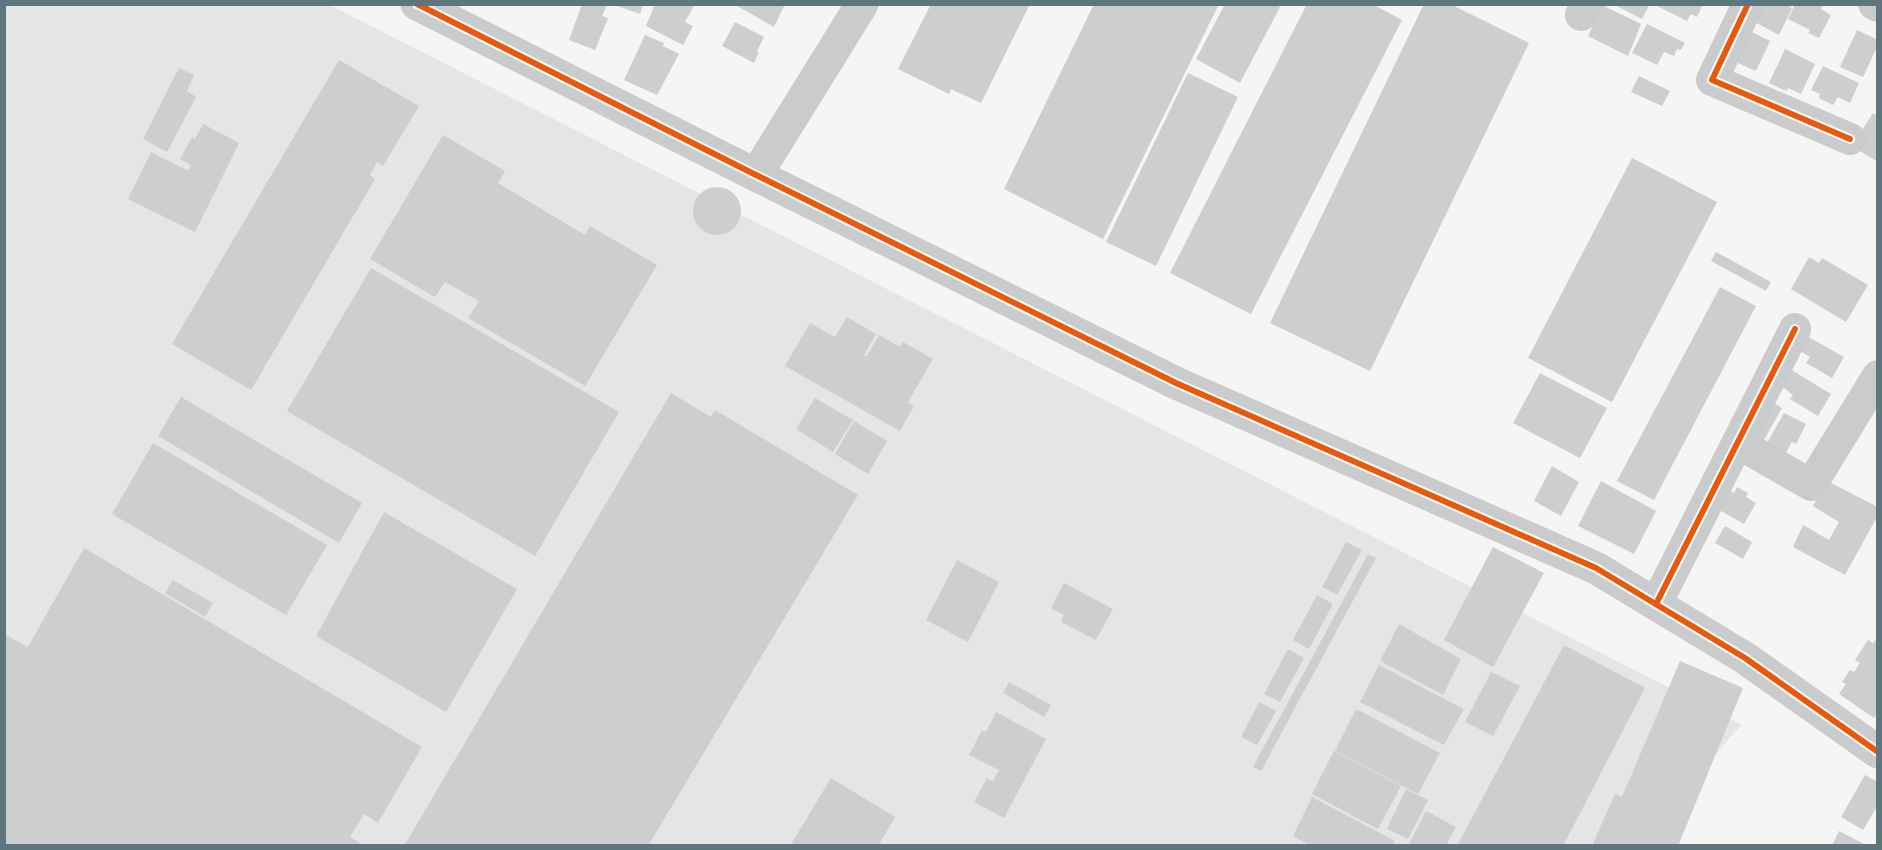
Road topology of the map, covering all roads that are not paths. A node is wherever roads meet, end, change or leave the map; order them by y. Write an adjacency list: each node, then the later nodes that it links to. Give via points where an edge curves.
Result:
1 (417, 4): 5 (street)
2 (862, 4): 5 (street)
3 (1748, 4): 4 (street, via 1712,80)
4 (1850, 139)
5 (756, 175): 9 (street, via 1176,383 1596,568)
6 (1796, 329): 8 (street)
7 (1878, 376): 8 (street, via 1811,485)
8 (1738, 442): 9 (street)
9 (1656, 604): 10 (street, via 1745,658)
10 (1878, 752)

